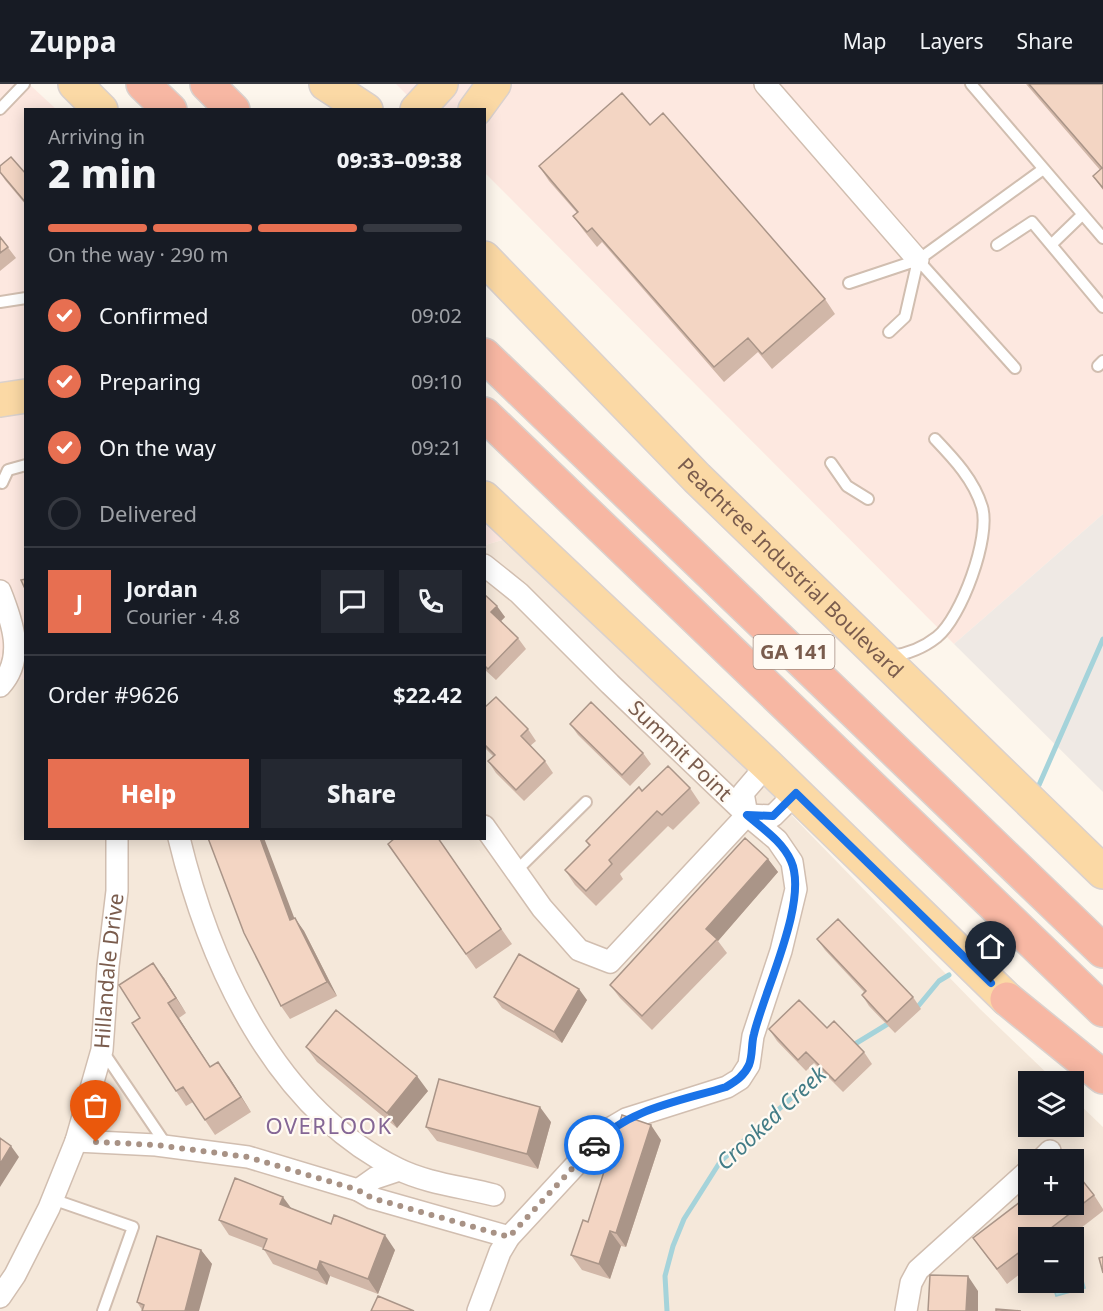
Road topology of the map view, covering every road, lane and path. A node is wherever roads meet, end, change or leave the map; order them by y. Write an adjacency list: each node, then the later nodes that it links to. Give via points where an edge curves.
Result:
1 (24, 84): 22 (lane)
2 (55, 84): 12 (main road)
3 (75, 84): 13 (main road)
4 (143, 84): 14 (highway)
5 (207, 84): 15 (highway)
6 (322, 84): 16 (main road); 17 (main road); 18 (main road)
7 (441, 84): 19 (main road)
8 (451, 84): 20 (main road)
9 (494, 84): 21 (main road)
10 (765, 84): 29 (street)
11 (971, 84): 23 (lane)
12 (79, 108)
13 (99, 108)
14 (168, 108)
15 (231, 108)
16 (328, 108)
17 (343, 108)
18 (363, 108)
19 (419, 108)
20 (431, 108)
21 (476, 108)
22 (0, 109)
23 (1042, 170): 24 (lane); 29 (lane)
24 (1082, 215): 25 (lane); 26 (lane)
25 (1103, 238)
26 (1052, 244): 27 (lane, via 1032,222); 34 (lane)
27 (997, 245)
28 (486, 260): 38 (main road, Peachtree Industrial Boulevard)
29 (918, 260): 30 (lane); 35 (lane, via 905,317); 37 (lane)
30 (849, 283)
31 (486, 292): 38 (main road, via 581,391)
32 (24, 298): 33 (lane)
33 (0, 302)
34 (1103, 307)
35 (889, 333)
36 (486, 357): 62 (highway, GA 141)
37 (1015, 368)
38 (614, 393): 51 (main road, Peachtree Industrial Boulevard)
39 (24, 396): 40 (main road)
40 (0, 400)
41 (486, 416): 64 (highway, GA 141)
42 (935, 439): 51 (lane, via 962,468 982,508 981,549 965,597 938,636 910,653)
43 (831, 463): 46 (lane, via 847,486)
44 (24, 466): 45 (lane, via 8,470)
45 (3, 483)
46 (868, 499)
47 (486, 500): 53 (main road)
48 (486, 567): 56 (street, Summit Point, via 519,592)
49 (4, 600): 50 (street); 52 (street, via 17,645)
50 (0, 644)
51 (882, 658): 61 (main road, Peachtree Industrial Boulevard)
52 (0, 686)
53 (767, 765): 54 (main road); 56 (street, via 743,794)
54 (796, 793): 56 (street, via 773,816); 63 (main road)
55 (586, 802): 60 (lane)
56 (747, 815): 60 (street, via 610,962 579,950); 74 (street, Summit Point, via 792,862 796,889 782,951 753,1036 749,1065 740,1079 726,1087 626,1119 609,1129)
57 (486, 829): 60 (street)
58 (117, 840): 65 (street, Hillandale Drive, via 117,891)
59 (180, 840): 69 (street, via 190,882 219,956 271,1056 297,1092 348,1138)
60 (515, 872)
61 (1103, 872)
62 (1103, 951)
63 (1007, 999): 66 (highway)
64 (1103, 1010)
65 (102, 1050): 67 (street, Hillandale Drive); 68 (lane)
66 (1103, 1077)
67 (76, 1141): 68 (street); 73 (street, Hillandale Drive)
68 (167, 1146): 71 (street, via 248,1157)
69 (399, 1170): 71 (street, via 375,1178); 72 (street)
70 (1018, 1180): 78 (street, via 918,1270 911,1283)
71 (358, 1190): 74 (street, via 372,1198)
72 (494, 1195)
73 (52, 1199): 75 (street, Hillandale Drive); 76 (lane, via 134,1227)
74 (509, 1237): 77 (street, Summit Point)
75 (0, 1297)
76 (103, 1311)
77 (478, 1311)
78 (906, 1311)

